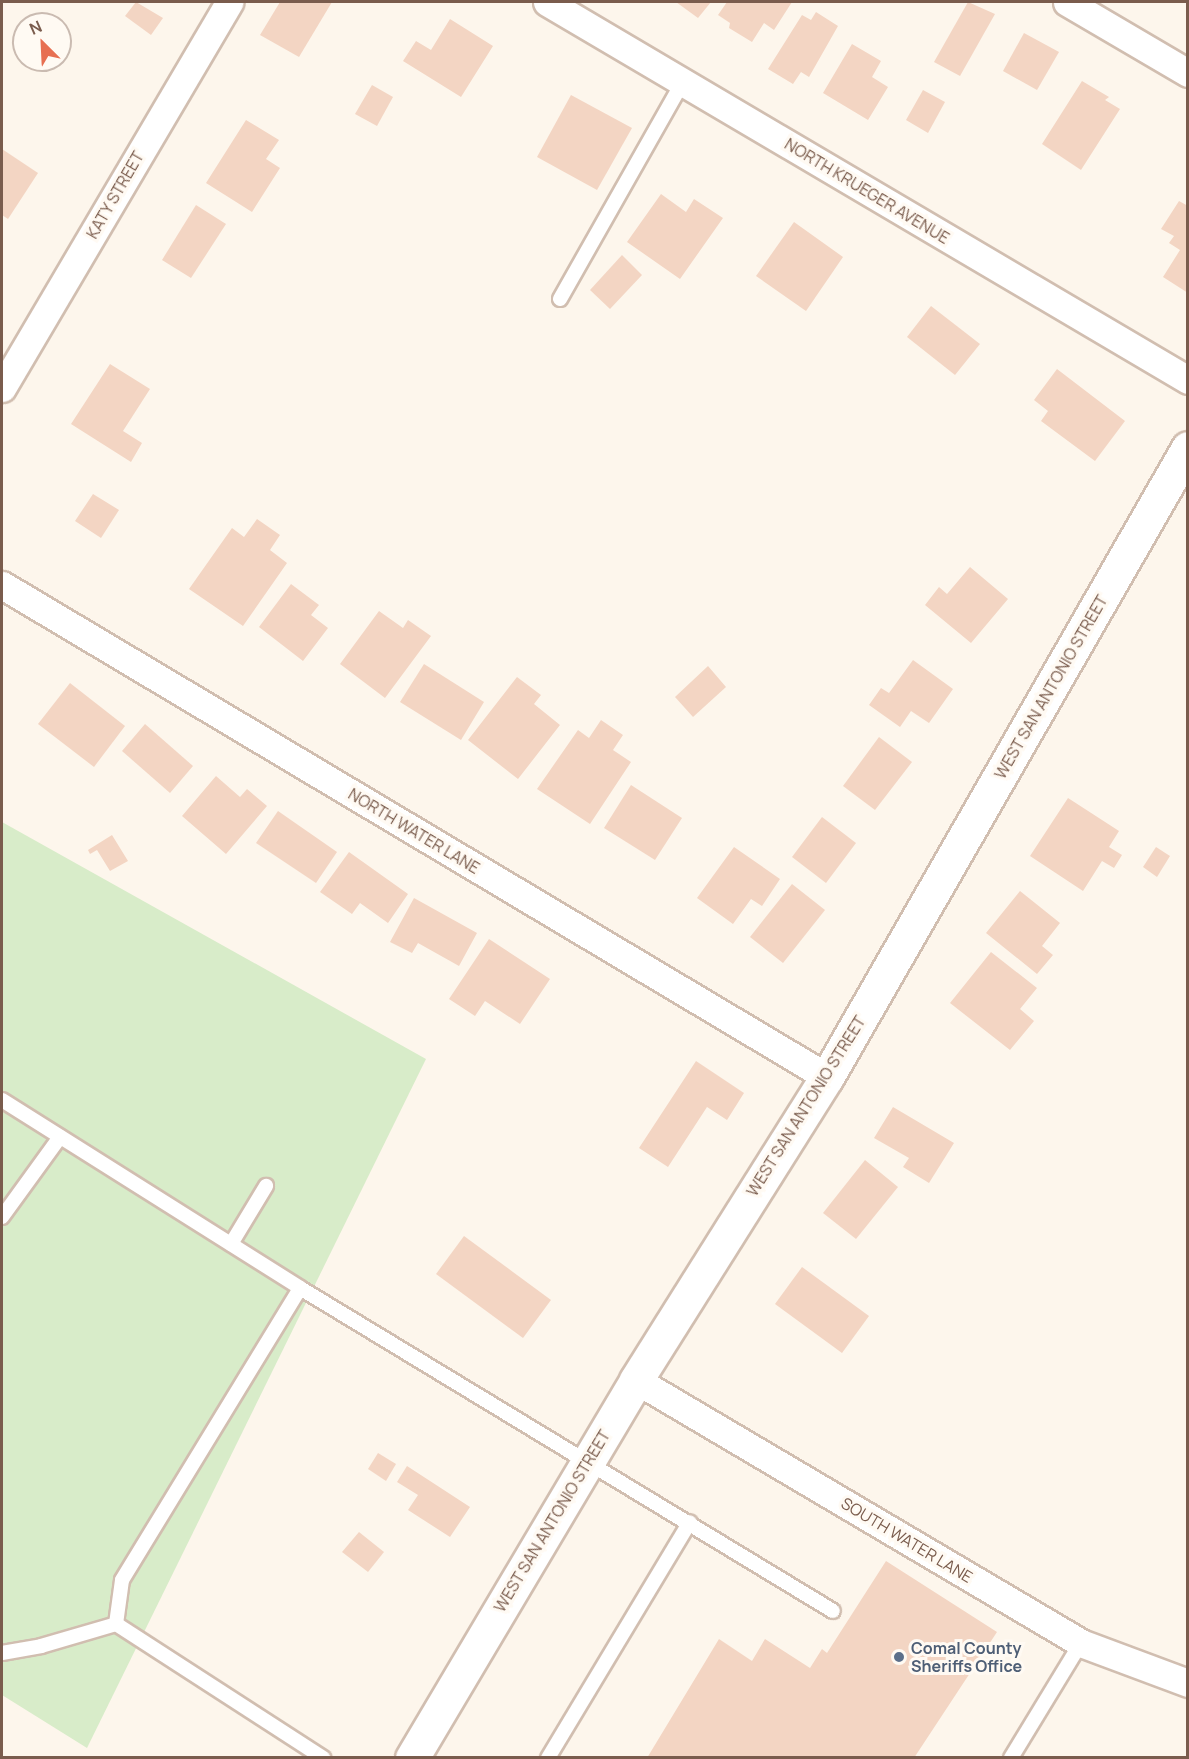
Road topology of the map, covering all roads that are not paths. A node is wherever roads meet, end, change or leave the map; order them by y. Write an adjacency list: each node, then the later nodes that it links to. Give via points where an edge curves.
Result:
1 (229, 2): 8 (street, KATY STREET)
2 (547, 2): 5 (street, NORTH KRUEGER AVENUE)
3 (1067, 2): 4 (street)
4 (1188, 73)
5 (683, 82): 6 (lane); 7 (street, NORTH KRUEGER AVENUE)
6 (560, 299)
7 (1188, 380)
8 (2, 388)
9 (1188, 448): 11 (street, WEST SAN ANTONIO STREET)
10 (2, 585): 11 (street, NORTH WATER LANE)
11 (827, 1077): 18 (street, WEST SAN ANTONIO STREET)
12 (2, 1100): 13 (lane)
13 (60, 1137): 15 (lane); 16 (lane)
14 (266, 1186): 16 (lane)
15 (2, 1217)
16 (231, 1244): 17 (lane)
17 (300, 1288): 19 (lane); 22 (lane, via 122,1580)
18 (636, 1380): 19 (street, WEST SAN ANTONIO STREET); 23 (street, SOUTH WATER LANE)
19 (589, 1460): 20 (lane); 27 (street, WEST SAN ANTONIO STREET)
20 (690, 1522): 21 (lane); 28 (lane)
21 (833, 1611)
22 (116, 1624): 24 (lane); 26 (lane)
23 (1081, 1643): 25 (street, SOUTH WATER LANE); 29 (lane)
24 (2, 1653)
25 (1188, 1683)
26 (323, 1758)
27 (412, 1758)
28 (548, 1758)
29 (1011, 1758)

